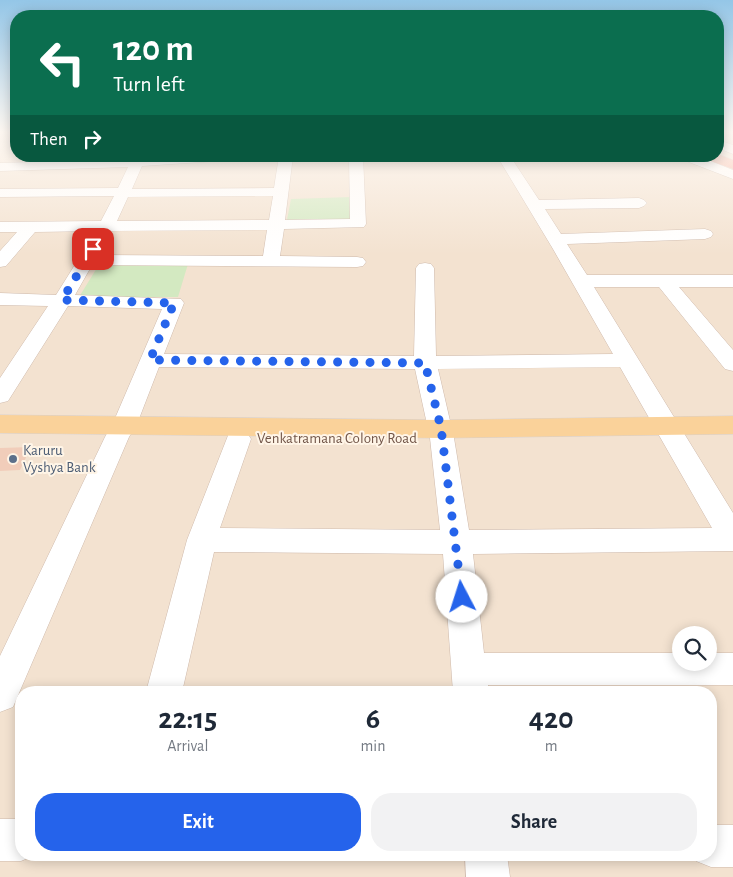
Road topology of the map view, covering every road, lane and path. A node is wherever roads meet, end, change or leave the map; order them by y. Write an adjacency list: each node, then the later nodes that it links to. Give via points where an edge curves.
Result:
1 (133, 173): 7 (street)
2 (283, 173): 5 (street)
3 (356, 173): 10 (street, via 358,224)
4 (514, 173): 9 (street)
5 (280, 192): 7 (street); 10 (street)
6 (0, 193): 7 (street)
7 (122, 193): 12 (street)
8 (639, 203): 9 (street)
9 (534, 205): 15 (street)
10 (276, 225): 12 (street); 18 (street)
11 (31, 226): 12 (street); 13 (street); 17 (street)
12 (107, 226): 16 (street)
13 (0, 227)
14 (705, 234): 15 (street)
15 (555, 239): 21 (street)
16 (86, 260): 18 (street); 25 (street)
17 (0, 262)
18 (271, 262): 19 (street)
19 (356, 262)
20 (425, 268): 28 (street)
21 (581, 281): 22 (street); 27 (street)
22 (664, 281): 23 (street); 29 (street)
23 (733, 281)
24 (0, 299): 25 (street)
25 (62, 300): 26 (street, via 174,303); 30 (street)
26 (150, 360): 28 (street); 33 (street)
27 (627, 360): 28 (street); 34 (street)
28 (425, 363): 35 (street)
29 (733, 364)
30 (0, 396)
31 (0, 424): 33 (main road)
32 (733, 424): 34 (main road)
33 (121, 431): 35 (main road); 36 (main road, Venkatramana Colony Road); 38 (main road, Venkatramana Colony Road); 45 (street)
34 (670, 432): 35 (main road, Venkatramana Colony Road); 37 (main road, Venkatramana Colony Road); 39 (street)
35 (442, 433): 38 (main road, Venkatramana Colony Road); 41 (street)
36 (0, 436)
37 (733, 436)
38 (238, 439): 40 (street)
39 (733, 538): 41 (street)
40 (202, 540): 41 (street); 44 (street)
41 (456, 542): 43 (street)
42 (733, 669): 43 (street)
43 (470, 681)
44 (166, 686)
45 (0, 695)
46 (0, 840): 47 (street)
47 (15, 840)
48 (717, 846): 49 (street)
49 (733, 846)
50 (487, 861): 51 (street)
51 (488, 877)

